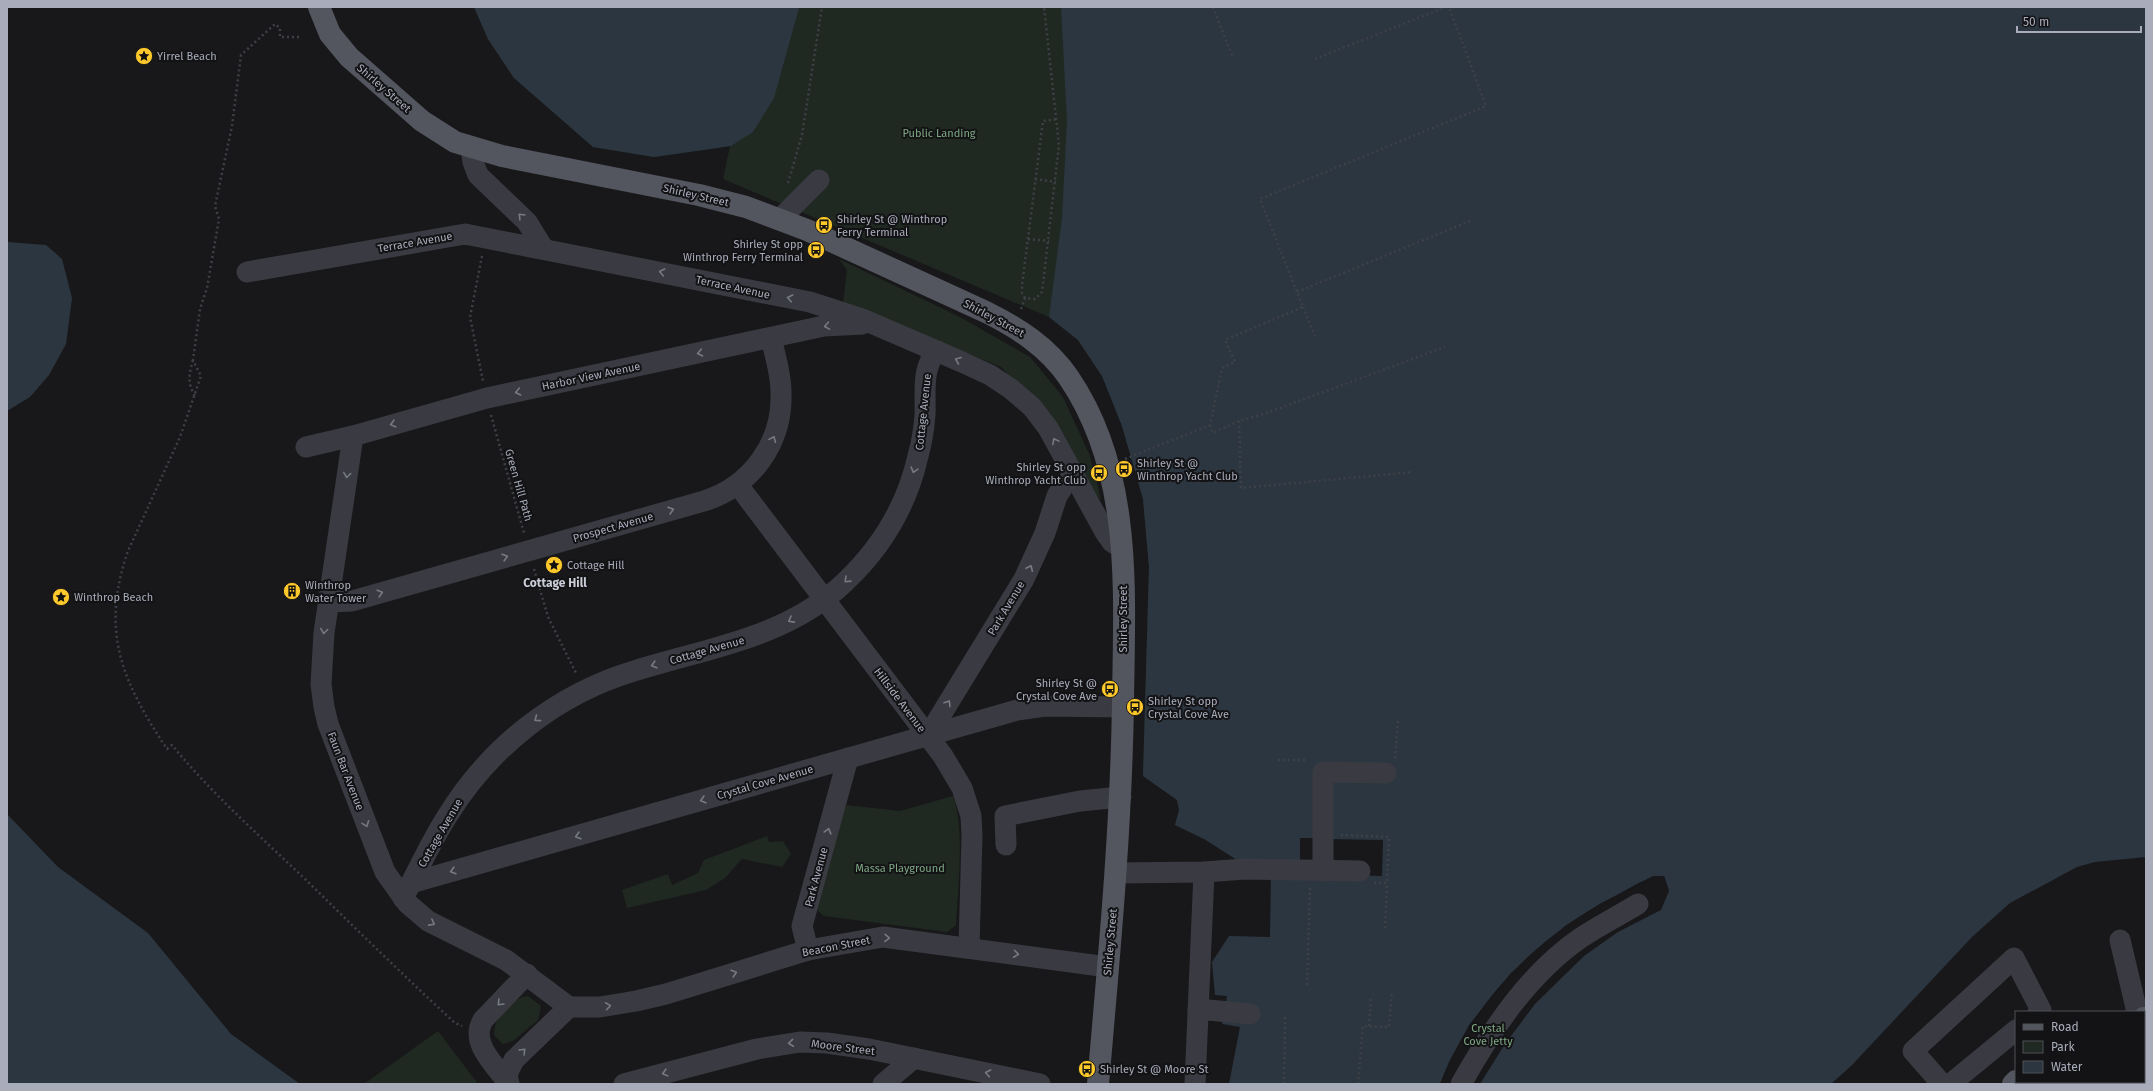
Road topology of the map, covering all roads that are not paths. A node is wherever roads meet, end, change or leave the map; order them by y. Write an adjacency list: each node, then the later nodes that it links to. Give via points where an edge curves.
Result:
1 (319, 7): 2 (main road, Shirley Street, via 334,39 354,62 430,127 451,140)
2 (472, 148): 4 (main road, Shirley Street, via 716,199); 5 (street, one-way to 2, via 526,222 478,175 473,162)
3 (819, 180): 4 (street)
4 (780, 219): 14 (main road, Shirley Street, via 986,312 1016,328 1043,348 1069,378 1087,410 1108,465 1118,508)
5 (543, 248): 6 (street, Terrace Avenue, via 461,234); 7 (street, Terrace Avenue, one-way to 5, via 814,303)
6 (247, 272)
7 (880, 327): 8 (street, Harbor View Avenue, one-way to 8, via 861,324 834,325); 9 (street, Terrace Avenue)
8 (771, 338): 10 (street, Harbor View Avenue, one-way to 10, via 487,398); 13 (street, Prospect Avenue, one-way to 8, via 758,464 776,432 781,391)
9 (937, 351): 12 (street, Terrace Avenue, one-way to 9, via 1048,428 1025,401 998,380); 15 (street, Cottage Avenue, one-way to 15, via 928,366 921,442 912,480 903,502 874,550 851,576)
10 (353, 436): 11 (street, Harbor View Avenue); 16 (street, Faun Bar Avenue, one-way to 16)
11 (306, 447)
12 (1074, 476): 14 (street, Terrace Avenue, via 1105,532 1112,542); 18 (street, Park Avenue, one-way to 12, via 1022,583 1040,546 1057,496)
13 (738, 485): 15 (street, Hillside Avenue); 16 (street, Prospect Avenue, one-way to 13, via 352,601 531,558 708,500)
14 (1122, 548): 17 (main road, Shirley Street)
15 (824, 600): 18 (street, Hillside Avenue); 27 (street, Cottage Avenue, one-way to 27, via 769,631 622,675 584,691 546,712 514,738 473,780 448,814)
16 (329, 602): 27 (street, Faun Bar Avenue, one-way to 27, via 320,664 326,716 380,861 389,879)
17 (1123, 707): 18 (street, Crystal Cove Avenue, via 1034,707); 21 (main road, Shirley Street)
18 (928, 736): 19 (street, Crystal Cove Avenue); 30 (street, Hillside Avenue, via 958,779 971,816)
19 (848, 758): 27 (street, Crystal Cove Avenue, one-way to 27); 31 (street, Park Avenue, one-way to 19, via 802,926)
20 (1390, 767): 25 (street, via 1323,772)
21 (1121, 797): 22 (street, via 1080,801 1005,816); 24 (main road, Shirley Street)
22 (1006, 845)
23 (1204, 872): 24 (street); 25 (street, via 1245,869); 35 (street)
24 (1116, 873): 32 (main road, Shirley Street)
25 (1316, 877): 26 (street)
26 (1366, 877)
27 (407, 891): 33 (street, Faun Bar Avenue, one-way to 33, via 417,913 428,921 506,960)
28 (1638, 904): 48 (street, via 1582,937 1545,967 1505,1012)
29 (2120, 940): 37 (street)
30 (969, 948): 31 (street, Beacon Street, one-way to 30, via 883,937); 32 (street, Beacon Street, one-way to 32)
31 (808, 950): 34 (street, Beacon Street, one-way to 31, via 600,1007 650,998)
32 (1108, 967): 46 (main road, Shirley Street)
33 (526, 974): 34 (street, Faun Bar Avenue); 42 (street, one-way to 42, via 482,1020 478,1029 478,1039 482,1048)
34 (570, 1007): 42 (street, one-way to 34, via 507,1074 514,1060)
35 (1198, 1009): 38 (street); 47 (street)
36 (2040, 1011): 41 (street, via 2014,958 1913,1051)
37 (2137, 1011)
38 (1250, 1014)
39 (2015, 1031): 41 (street)
40 (914, 1058): 43 (street, Moore Street, one-way to 43, via 827,1043 793,1042); 44 (street); 45 (street, Moore Street, one-way to 40)
41 (1950, 1083)
42 (509, 1084)
43 (624, 1084)
44 (883, 1084)
45 (1040, 1084)
46 (1098, 1084)
47 (1195, 1084)
48 (1461, 1084)

